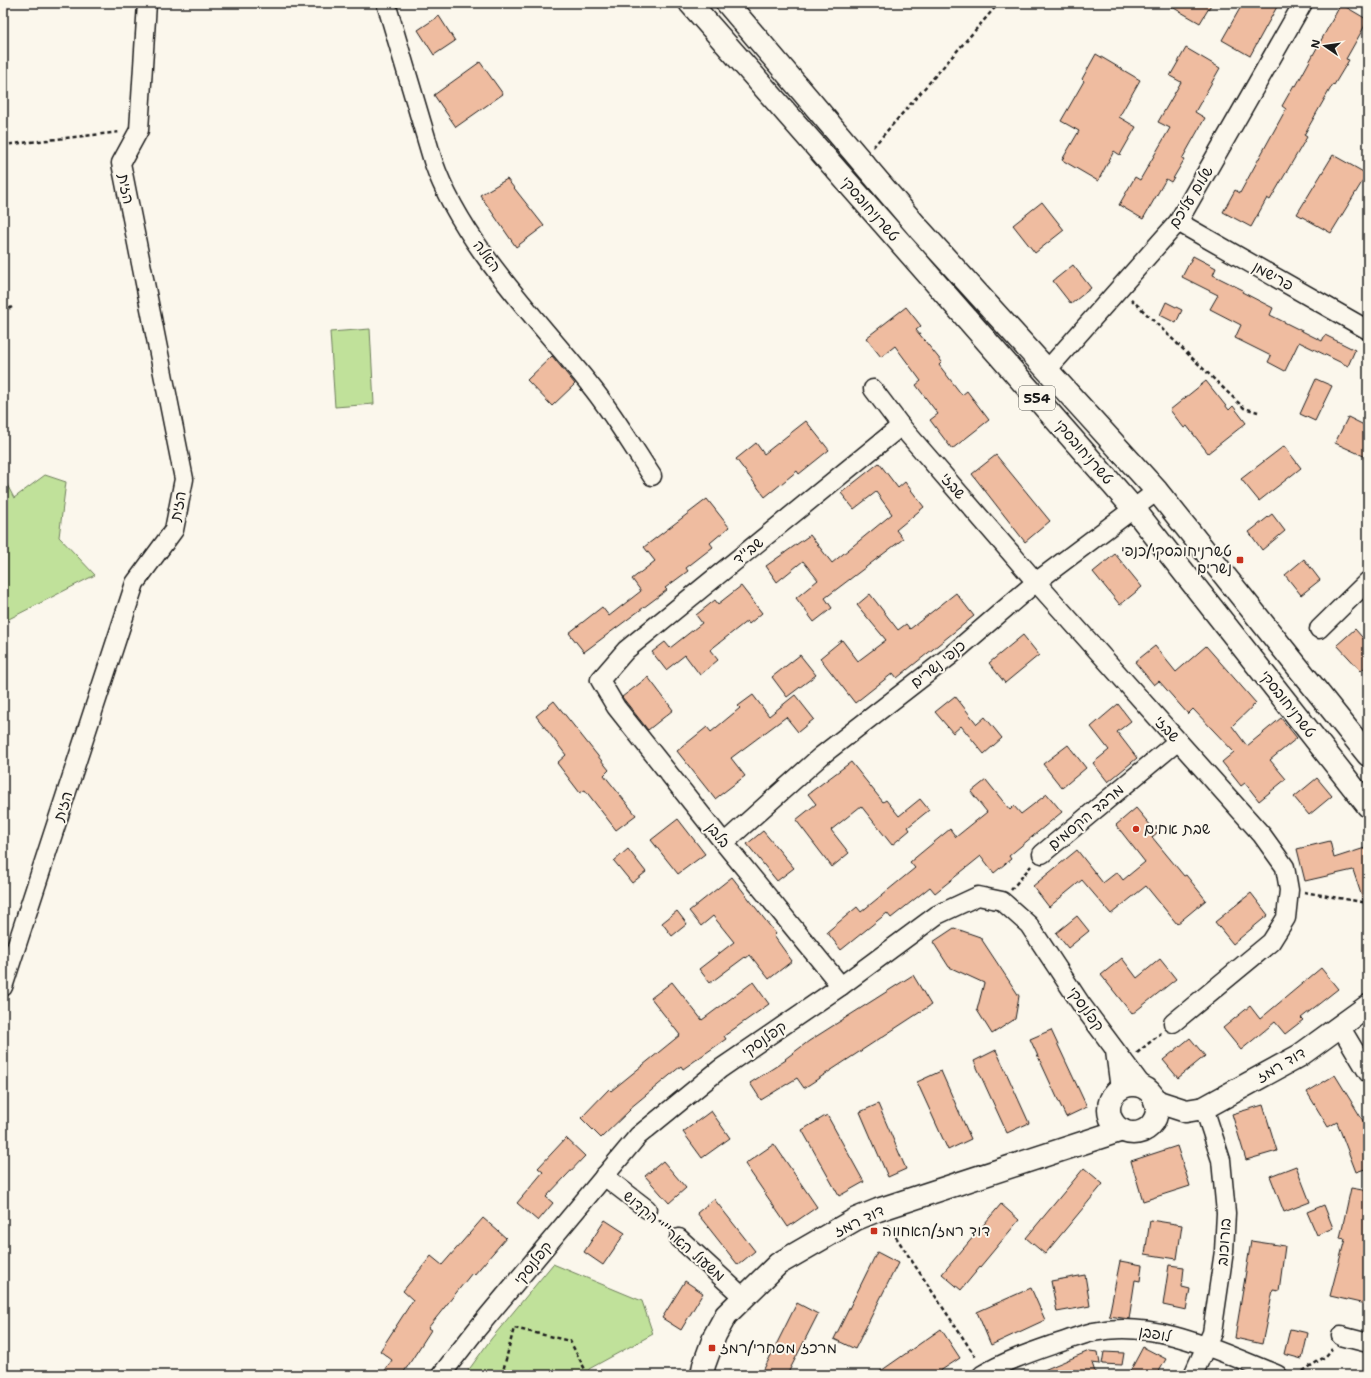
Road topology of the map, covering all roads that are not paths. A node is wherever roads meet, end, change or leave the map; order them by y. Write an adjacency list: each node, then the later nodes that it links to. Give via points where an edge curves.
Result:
1 (147, 3): 24 (street, הזית, via 139,130 121,163 184,479 174,530 135,583)
2 (386, 3): 11 (street, האלה, via 433,161 441,185 455,212 496,268 596,391)
3 (690, 3): 13 (main road, טשרניחובסקי / 554)
4 (728, 3): 8 (main road, טשרניחובסקי / 554, via 919,229)
5 (1303, 3): 6 (street, שלום עליכם)
6 (1178, 222): 7 (street, פרישמן); 8 (street, שלום עליכם)
7 (1368, 330)
8 (1048, 369): 12 (main road, טשרניחובסקי / 554)
9 (873, 389): 10 (street, שבזי)
10 (901, 426): 15 (street, שבזי); 17 (street, שב''ד, via 626,650)
11 (652, 476)
12 (1157, 491): 13 (street, כנפי נשרים); 19 (main road, טשרניחובסקי / 554)
13 (1134, 509): 15 (street, כנפי נשרים); 20 (main road, טשרניחובסקי / 554)
14 (1368, 581): 16 (street)
15 (1036, 582): 18 (street, שבזי); 21 (street, כנפי נשרים, via 950,656 821,756)
16 (1319, 629)
17 (600, 680): 21 (street, בלבן, via 616,707)
18 (1178, 741): 22 (street, מרבד הקסמים); 26 (street, שבזי, via 1262,835 1285,867 1289,890 1286,918 1271,942)
19 (1368, 755)
20 (1368, 806)
21 (724, 843): 23 (street, בלבן)
22 (1042, 854)
23 (841, 986): 28 (street, קפלנסקי, via 938,915 978,896 1002,900 1029,924 1081,1004); 37 (street, קפלנסקי, via 720,1070 671,1108 638,1136)
24 (3, 987)
25 (1368, 1006): 27 (main road, דוד רמז)
26 (1173, 1023)
27 (1340, 1026): 29 (street); 32 (main road, דוד רמז, via 1299,1056)
28 (1115, 1048): 30 (street); 31 (street, קפלנסקי)
29 (1368, 1073)
30 (1120, 1089): 31 (main road, via 1131,1085); 33 (main road, via 1111,1100)
31 (1149, 1094): 32 (main road); 34 (main road, via 1156,1114)
32 (1195, 1110): 34 (main road, דוד רמז); 43 (street, בורוכוב, via 1221,1160 1226,1213 1219,1293 1212,1333)
33 (1109, 1111): 35 (main road, via 1113,1123); 36 (main road, דוד רמז)
34 (1152, 1123): 35 (main road, via 1142,1131)
35 (1122, 1130): 36 (main road, דוד רמז)
36 (1076, 1144): 40 (main road, דוד רמז, via 856,1219 778,1264)
37 (604, 1176): 38 (street, משעול האר''י הקדוש); 45 (street, קפלנסקי)
38 (647, 1210)
39 (679, 1238): 40 (street, משעול האר''י הקדוש)
40 (744, 1298): 46 (main road, דוד רמז, via 726,1315)
41 (1341, 1336): 42 (street)
42 (1368, 1343)
43 (1206, 1346): 44 (street, לופבן, via 1161,1332 1126,1329 1093,1332 1028,1353); 47 (street, בורוכוב); 48 (street, לופבן)
44 (984, 1374)
45 (441, 1375)
46 (702, 1375)
47 (1193, 1375)
48 (1278, 1375)

